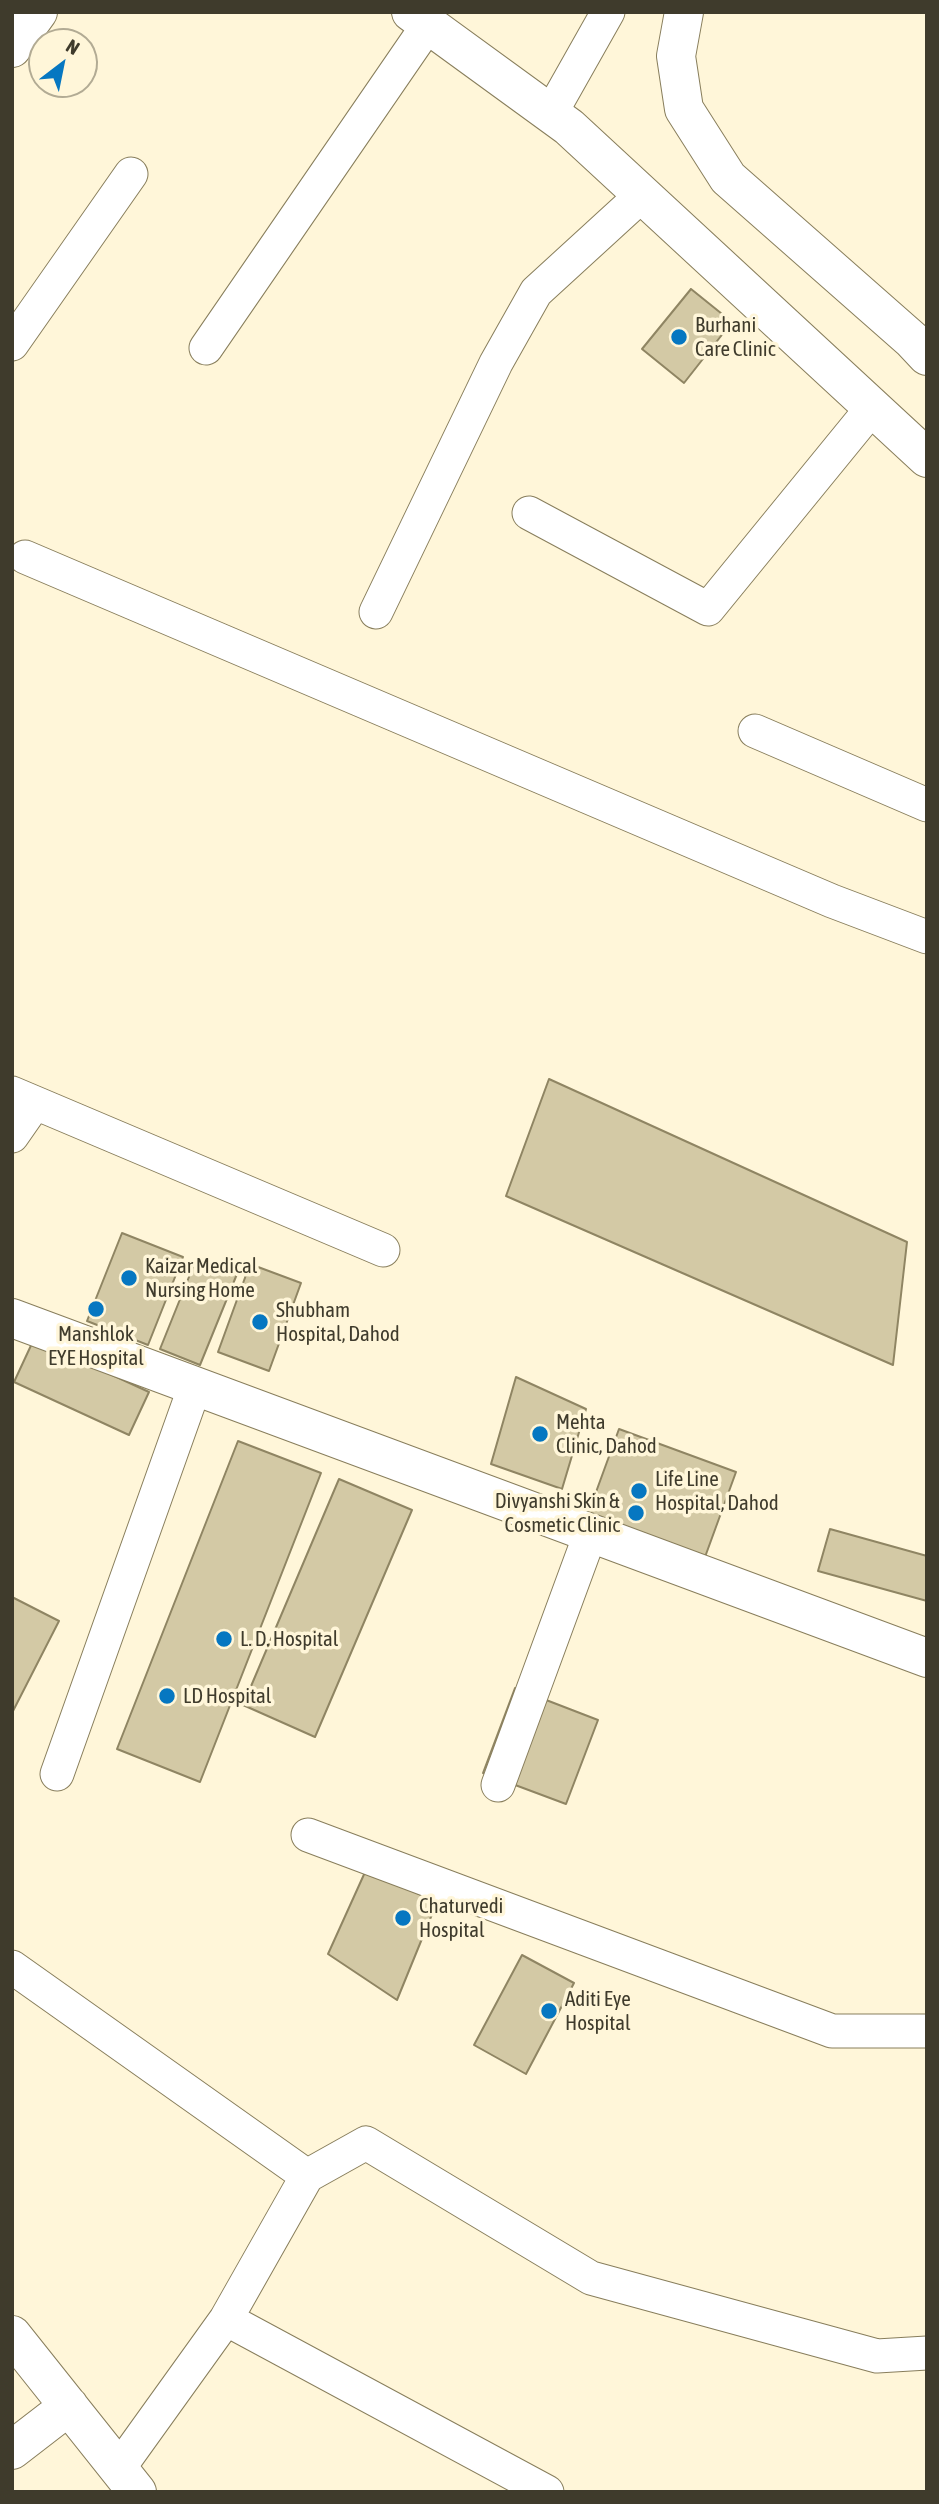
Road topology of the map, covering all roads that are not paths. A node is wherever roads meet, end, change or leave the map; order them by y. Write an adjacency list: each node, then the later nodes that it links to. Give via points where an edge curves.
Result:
1 (38, 12): 5 (street)
2 (608, 12): 6 (street)
3 (684, 12): 11 (street, via 676,56 684,109 728,178)
4 (419, 19): 6 (street); 10 (street)
5 (12, 48)
6 (551, 113): 8 (street)
7 (131, 174): 9 (street)
8 (642, 195): 12 (street); 16 (street, via 536,292 496,363)
9 (12, 344)
10 (205, 348)
11 (927, 356)
12 (872, 408): 13 (street); 14 (street, via 708,609)
13 (927, 458)
14 (529, 513)
15 (25, 557): 19 (street, via 832,901)
16 (376, 612)
17 (755, 731): 18 (street)
18 (927, 805)
19 (927, 937)
20 (24, 1098): 21 (street); 22 (street)
21 (12, 1136)
22 (383, 1250)
23 (12, 1318): 24 (street)
24 (195, 1386): 25 (street); 27 (street)
25 (590, 1532): 26 (street); 28 (street)
26 (927, 1658)
27 (57, 1774)
28 (498, 1784)
29 (307, 1835): 31 (street, via 832,2031)
30 (12, 1967): 32 (street)
31 (927, 2031)
32 (307, 2176): 33 (street); 35 (street, via 366,2143 591,2278 877,2356)
33 (226, 2319): 38 (street); 39 (street)
34 (12, 2335): 36 (street)
35 (927, 2353)
36 (69, 2406): 37 (street); 38 (street)
37 (12, 2450)
38 (128, 2480)
39 (547, 2492)

